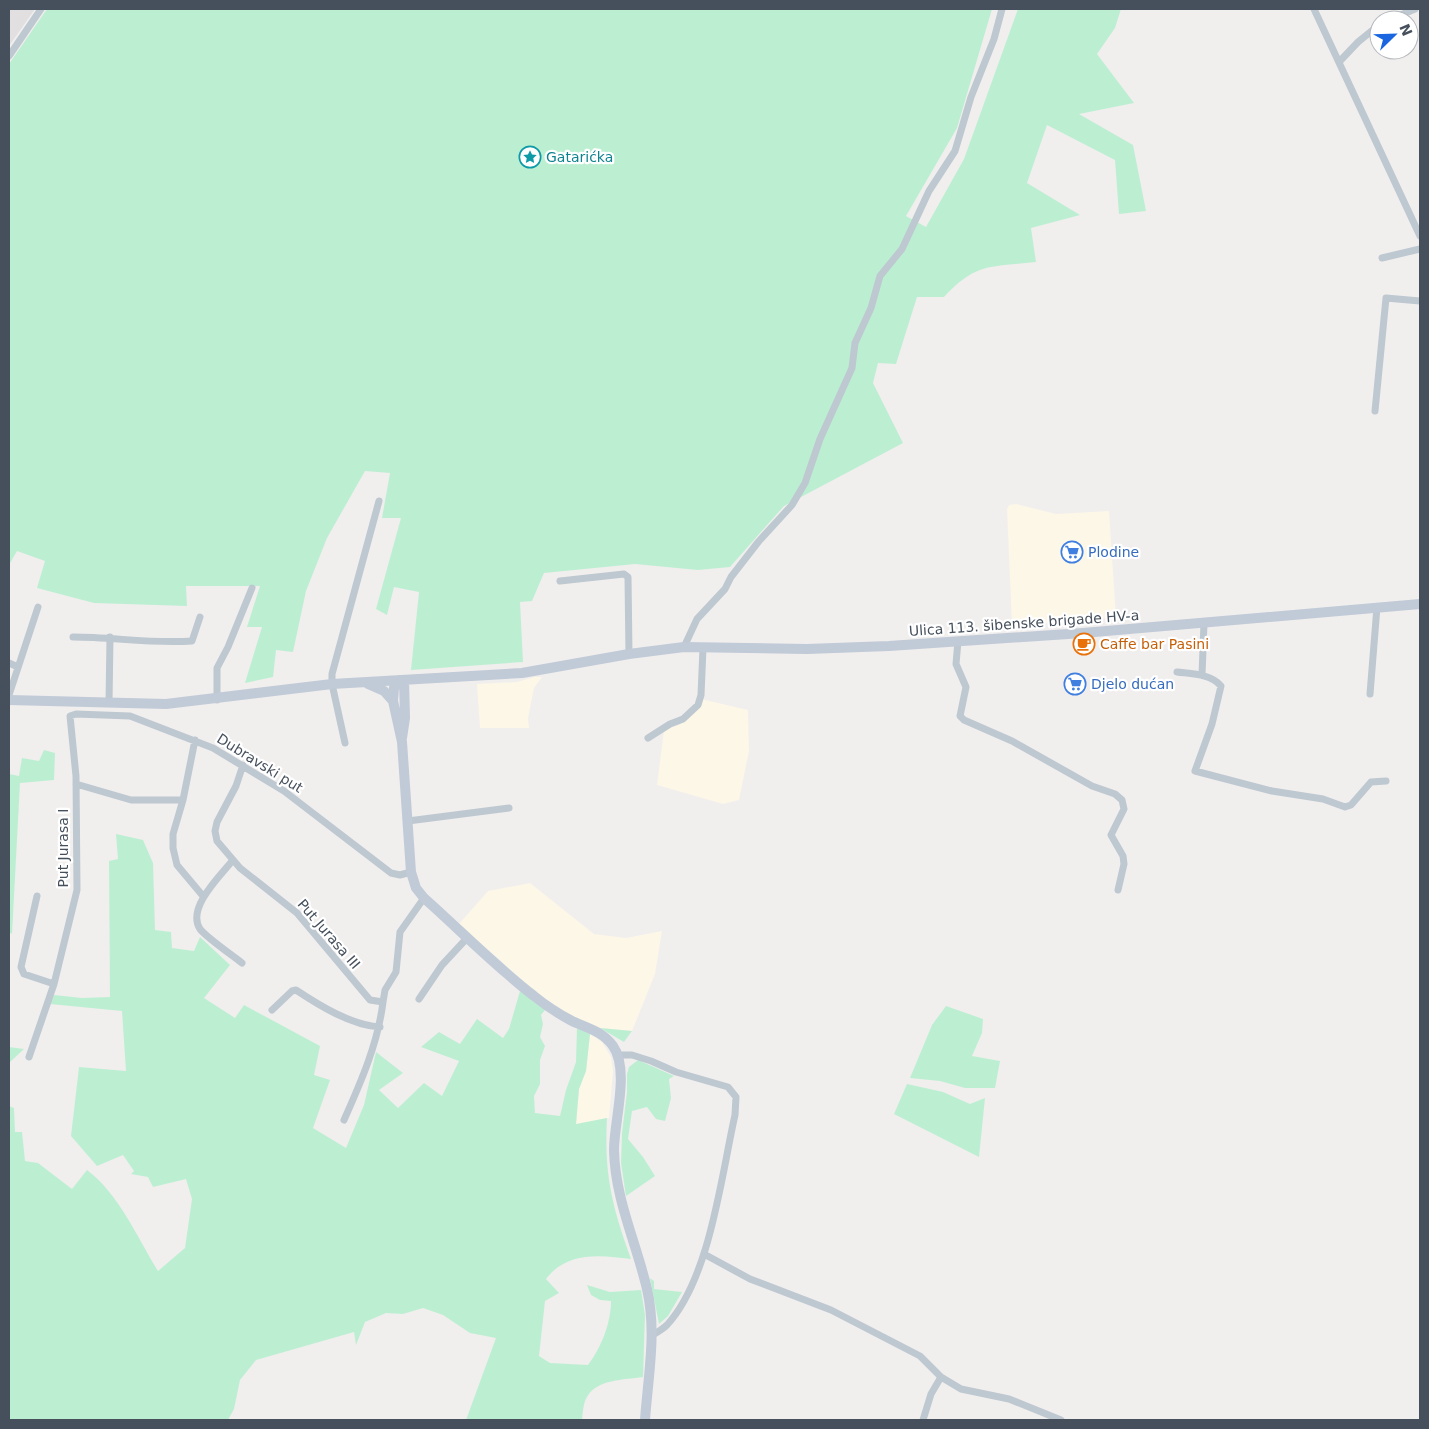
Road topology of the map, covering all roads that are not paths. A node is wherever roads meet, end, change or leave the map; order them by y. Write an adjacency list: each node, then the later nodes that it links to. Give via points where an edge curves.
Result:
1 (41, 9): 5 (street)
2 (1002, 9): 23 (street, via 955,151 929,191 902,249 880,276 856,343 852,368 820,439 805,483 792,505 731,576 725,589 697,618)
3 (1314, 9): 6 (street)
4 (1369, 33): 6 (street)
5 (9, 56)
6 (1340, 61): 7 (street)
7 (1420, 236)
8 (1420, 249): 9 (street)
9 (1382, 258)
10 (1420, 301): 11 (street, via 1386,298)
11 (1375, 411)
12 (379, 501): 32 (street, via 335,661)
13 (560, 581): 25 (street, via 624,574 628,577)
14 (252, 588): 36 (street, via 217,668)
15 (1420, 604): 17 (main road, Ulica 113. šibenske brigade HV-a)
16 (38, 607): 27 (street)
17 (1377, 607): 19 (main road, Ulica 113. šibenske brigade HV-a); 33 (street)
18 (200, 617): 21 (street, via 192,641 151,642)
19 (1204, 622): 22 (main road, Ulica 113. šibenske brigade HV-a); 29 (street)
20 (73, 637): 21 (street)
21 (110, 637): 38 (street)
22 (958, 641): 24 (main road, Ulica 113. šibenske brigade HV-a, via 807,649); 52 (street, via 956,664 966,687 960,710 964,720 1012,741 1122,800 1124,809 1111,835 1123,856)
23 (684, 648): 24 (main road, Ulica 113. šibenske brigade HV-a); 25 (main road, Ulica 113. šibenske brigade HV-a)
24 (703, 648): 40 (street, via 698,705 683,719)
25 (629, 654): 30 (main road, Ulica 113. šibenske brigade HV-a, via 522,673)
26 (9, 663): 27 (street)
27 (18, 666): 34 (street)
28 (1177, 672): 29 (street)
29 (1202, 675): 45 (street, via 1221,686 1212,724 1195,771 1272,791 1323,799 1344,807 1351,805 1371,782)
30 (401, 680): 31 (main road, Ulica 113. šibenske brigade HV-a); 37 (main road, via 394,688); 42 (main road, via 405,718)
31 (363, 682): 32 (main road, Ulica 113. šibenske brigade HV-a); 37 (main road, via 377,686)
32 (332, 684): 36 (main road, Ulica 113. šibenske brigade HV-a); 43 (street)
33 (1370, 694)
34 (9, 695)
35 (9, 700): 38 (main road, Ulica 113. šibenske brigade HV-a)
36 (217, 700): 38 (main road, Ulica 113. šibenske brigade HV-a, via 166,704)
37 (393, 701): 42 (main road)
38 (109, 703)
39 (76, 714): 41 (street, Dubravski put, via 130,716); 46 (street, Put Jurasa I, via 70,716)
40 (648, 738)
41 (195, 740): 44 (street, Dubravski put); 47 (street)
42 (402, 742): 49 (main road)
43 (345, 743)
44 (243, 765): 50 (street, Put Jurasa III, via 215,832 217,841); 51 (street, Dubravski put, via 284,791 391,873)
45 (1386, 781)
46 (76, 784): 47 (street, via 132,800); 58 (street, Put Jurasa I, via 77,890)
47 (183, 800): 54 (street, via 174,834 177,864)
48 (509, 808): 49 (street)
49 (408, 821): 51 (main road)
50 (234, 860): 54 (street); 60 (street, Put Jurasa III, via 297,913 370,1000)
51 (411, 872): 55 (main road, via 416,888)
52 (1118, 890)
53 (37, 896): 58 (street, Put Jurasa I, via 22,967 24,974)
54 (203, 896): 57 (street, via 197,915 200,928)
55 (424, 898): 56 (main road); 60 (street, via 400,932 396,972 385,990)
56 (468, 937): 59 (street, via 442,965); 63 (main road, via 534,996 571,1021 602,1034)
57 (242, 963)
58 (54, 984): 64 (street, Put Jurasa I)
59 (419, 998)
60 (383, 1002): 62 (street)
61 (272, 1010): 62 (street, via 296,990 319,1005 368,1026)
62 (380, 1027): 65 (street)
63 (618, 1055): 66 (street, via 632,1055 728,1087 736,1097 735,1115); 67 (main road, via 616,1174 621,1204 647,1289)
64 (29, 1057)
65 (344, 1120)
66 (704, 1254): 67 (street, via 684,1299 666,1326); 68 (street, via 750,1279 831,1310 920,1356)
67 (651, 1336): 69 (main road)
68 (941, 1377): 70 (street, via 931,1394); 71 (street, via 961,1389 1009,1399)
69 (645, 1420)
70 (924, 1420)
71 (1061, 1420)

